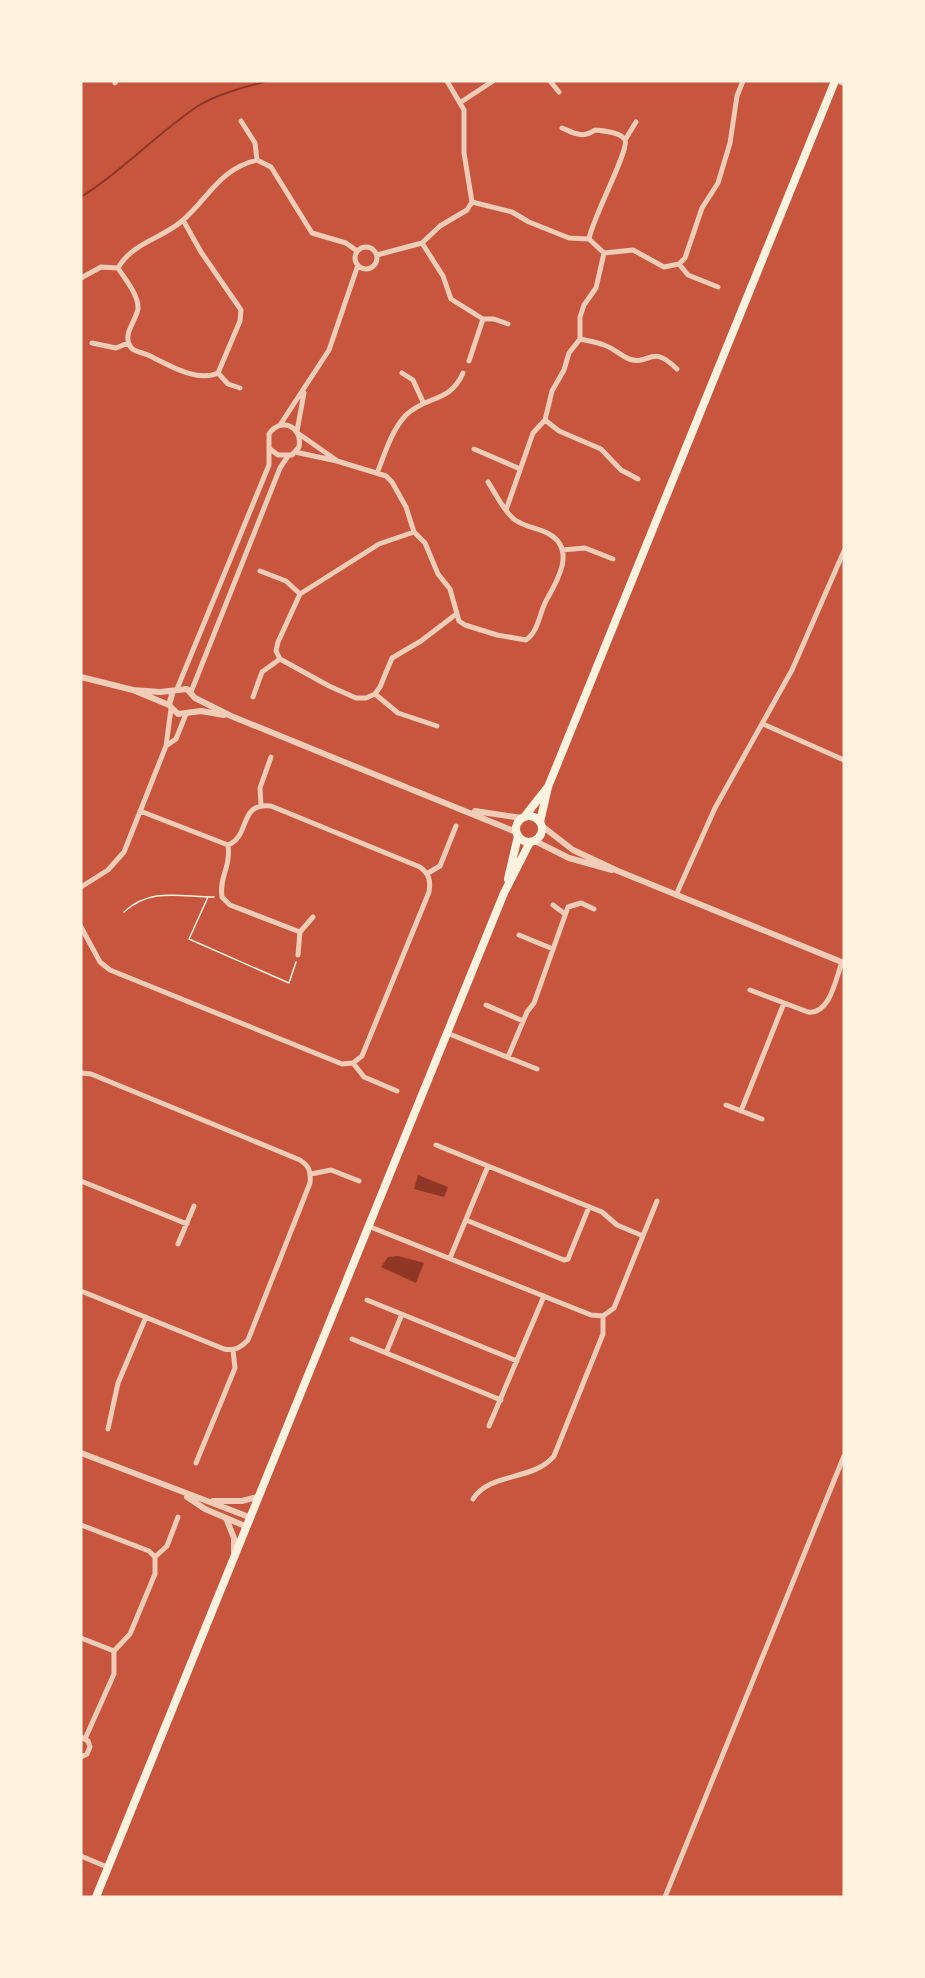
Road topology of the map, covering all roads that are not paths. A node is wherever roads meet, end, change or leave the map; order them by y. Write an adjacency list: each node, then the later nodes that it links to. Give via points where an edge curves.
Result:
1 (447, 81): 8 (street)
2 (493, 81): 8 (street)
3 (550, 81): 7 (street)
4 (743, 81): 21 (street, via 718,183 702,208 685,258)
5 (837, 81): 6 (street); 74 (main road)
6 (844, 83)
7 (559, 92)
8 (461, 102): 14 (street)
9 (241, 121): 13 (street, via 255,144)
10 (636, 122): 12 (street)
11 (562, 128): 12 (street, via 577,135 595,130 621,135)
12 (625, 140): 16 (street, via 627,148)
13 (257, 160): 15 (street, via 216,182); 18 (street, via 271,167 312,233 346,243)
14 (472, 202): 16 (street, via 512,212 568,238); 17 (street, via 467,210 440,226)
15 (183, 220): 23 (street, via 126,254); 33 (street, via 241,310)
16 (589, 239): 19 (street)
17 (422, 243): 20 (street); 26 (street, via 443,276 451,299)
18 (357, 251): 20 (street, via 370,247); 22 (street)
19 (604, 253): 21 (street, via 633,250 663,267); 28 (street, via 596,288 580,317)
20 (377, 255): 22 (street, via 372,268)
21 (679, 264): 25 (street, via 688,275)
22 (358, 266): 37 (street, via 329,350)
23 (118, 268): 24 (street, via 101,267); 30 (street, via 138,309)
24 (81, 278)
25 (718, 287)
26 (483, 319): 27 (street); 31 (street)
27 (508, 324)
28 (580, 339): 32 (street, via 604,345 630,359 665,357); 39 (street, via 569,353 552,391)
29 (92, 343): 30 (street, via 116,348)
30 (128, 343): 33 (street, via 132,350 163,365 206,376)
31 (469, 361)
32 (677, 369)
33 (218, 373): 36 (street, via 228,384)
34 (402, 373): 38 (street, via 413,380)
35 (463, 373): 38 (street, via 450,393)
36 (240, 388)
37 (305, 388): 40 (street); 41 (street)
38 (423, 402): 48 (street, via 395,430)
39 (545, 420): 47 (street, via 533,432); 49 (street, via 559,431 601,449 621,470)
40 (280, 425): 41 (street, via 289,425); 42 (street, via 269,434)
41 (298, 432): 44 (street, via 300,440); 46 (street)
42 (270, 449): 45 (street); 62 (street, via 269,465)
43 (474, 449): 47 (street)
44 (295, 452): 45 (street); 46 (street)
45 (288, 456): 64 (street, via 280,468)
46 (337, 461): 48 (street)
47 (518, 468): 51 (street)
48 (377, 473): 52 (street, via 392,482)
49 (638, 479)
50 (488, 482): 51 (street)
51 (506, 510): 53 (street, via 517,521 549,534)
52 (414, 532): 57 (street, via 379,544); 58 (street, via 425,543 438,574 450,589)
53 (562, 550): 55 (street, via 585,548); 58 (street, via 561,572 533,635 526,640 465,625)
54 (844, 551): 69 (street, via 792,670)
55 (613, 559)
56 (260, 571): 57 (street, via 286,581)
57 (300, 594): 59 (street, via 278,642 276,651)
58 (455, 615): 63 (street, via 392,658)
59 (280, 659): 63 (street, via 356,698); 65 (street, via 262,672)
60 (81, 677): 61 (street)
61 (133, 690): 62 (street); 66 (street)
62 (175, 690): 64 (street); 66 (street)
63 (375, 694): 70 (street, via 398,713)
64 (193, 695): 67 (street, via 194,705); 68 (street)
65 (253, 698)
66 (170, 707): 67 (street, via 178,714); 71 (street)
67 (188, 713): 68 (street); 71 (street, via 176,739)
68 (231, 716): 76 (street)
69 (763, 724): 73 (street); 88 (street, via 715,808)
70 (437, 726)
71 (166, 746): 77 (street)
72 (272, 757): 75 (street, via 260,788)
73 (844, 760)
74 (548, 787): 78 (main road); 79 (main road)
75 (261, 804): 83 (street, via 252,809 240,836); 85 (street, via 327,828)
76 (466, 810): 78 (street); 81 (street)
77 (140, 811): 83 (street); 86 (street, via 117,863)
78 (524, 817): 79 (main road, via 534,817); 81 (main road, via 517,824)
79 (541, 824): 82 (main road, via 541,834); 84 (street, via 573,850)
80 (456, 826): 85 (street, via 440,866)
81 (517, 834): 82 (main road); 87 (main road)
82 (532, 841): 84 (street, via 577,861); 87 (main road)
83 (228, 845): 94 (street, via 230,861 220,885 222,897 230,904)
84 (618, 871): 88 (street)
85 (428, 873): 105 (street, via 429,892 362,1056)
86 (81, 887)
87 (504, 892): 103 (main road)
88 (676, 895): 98 (street)
89 (553, 905): 91 (street)
90 (594, 909): 91 (street, via 574,904)
91 (565, 914): 96 (street)
92 (313, 917): 94 (street)
93 (81, 927): 105 (street, via 100,962 110,970 342,1064)
94 (300, 932): 97 (street)
95 (519, 935): 96 (street)
96 (553, 948): 102 (street, via 534,1003)
97 (298, 956)
98 (843, 962): 100 (street, via 821,1011 808,1012)
99 (750, 990): 100 (street)
100 (784, 1003): 110 (street)
101 (486, 1005): 102 (street)
102 (523, 1021): 104 (street)
103 (447, 1033): 104 (street); 122 (main road)
104 (508, 1057): 106 (street)
105 (353, 1063): 108 (street, via 364,1077)
106 (537, 1069)
107 (81, 1073): 114 (street, via 300,1160 308,1165)
108 (397, 1091)
109 (726, 1105): 110 (street)
110 (741, 1111): 111 (street)
111 (762, 1119)
112 (436, 1145): 113 (street)
113 (488, 1166): 119 (street); 120 (street)
114 (311, 1174): 116 (street, via 331,1170); 133 (street, via 248,1340)
115 (81, 1181): 121 (street)
116 (359, 1181)
117 (657, 1201): 123 (street)
118 (194, 1206): 121 (street)
119 (589, 1207): 120 (street, via 568,1259 564,1260); 123 (street)
120 (466, 1220): 125 (street)
121 (187, 1224): 124 (street)
122 (368, 1226): 125 (street); 143 (main road)
123 (643, 1236): 130 (street, via 614,1308)
124 (178, 1244)
125 (450, 1258): 127 (street)
126 (81, 1291): 131 (street)
127 (544, 1296): 130 (street); 135 (street)
128 (367, 1300): 129 (street)
129 (402, 1314): 134 (street); 135 (street)
130 (603, 1316): 144 (street, via 603,1334 554,1456 539,1469 483,1488)
131 (146, 1317): 133 (street); 138 (street, via 118,1383)
132 (352, 1339): 134 (street)
133 (233, 1350): 141 (street, via 235,1368)
134 (386, 1353): 136 (street)
135 (517, 1361): 136 (street)
136 (501, 1400): 137 (street)
137 (489, 1426)
138 (108, 1429)
139 (81, 1453): 142 (street)
140 (844, 1456): 160 (street)
141 (196, 1463)
142 (184, 1495): 145 (street); 148 (street)
143 (257, 1497): 145 (street, via 242,1501); 147 (main road)
144 (473, 1499)
145 (207, 1500): 147 (street)
146 (178, 1517): 152 (street, via 167,1546)
147 (249, 1517): 150 (main road)
148 (226, 1518): 150 (street); 151 (street, via 234,1538)
149 (81, 1526): 152 (street, via 149,1551)
150 (245, 1526): 151 (main road)
151 (234, 1553): 158 (main road)
152 (155, 1557): 154 (street, via 155,1574 130,1634)
153 (81, 1638): 154 (street)
154 (114, 1651): 155 (street, via 114,1674)
155 (83, 1738): 156 (street, via 90,1747)
156 (81, 1757)
157 (81, 1856): 158 (street)
158 (107, 1867): 159 (main road)
159 (96, 1897)
160 (665, 1897)

